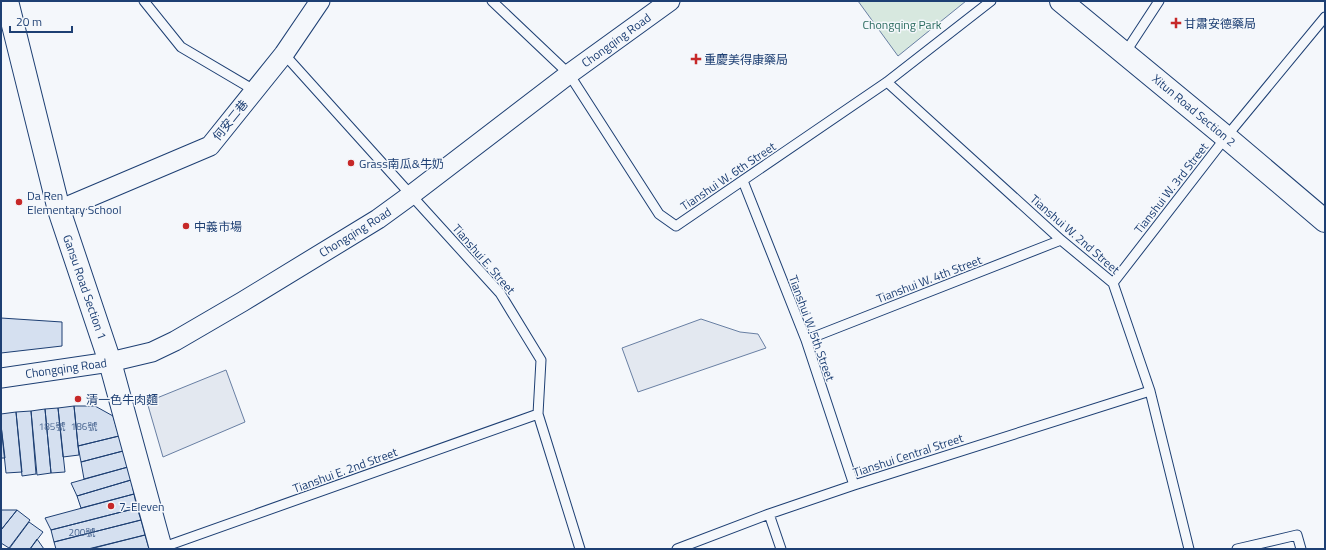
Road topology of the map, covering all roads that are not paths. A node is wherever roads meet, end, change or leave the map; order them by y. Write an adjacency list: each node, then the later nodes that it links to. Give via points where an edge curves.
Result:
1 (7, 1): 18 (street, Gansu Road Section 1)
2 (144, 1): 14 (lane, via 180,47)
3 (320, 1): 11 (street, 何安二巷)
4 (492, 1): 12 (lane, Tianshui W. 6th Street)
5 (670, 1): 12 (street, Chongqing Road)
6 (991, 1): 13 (lane, Tianshui W. 6th Street)
7 (1061, 1): 10 (street, Xitun Road Section 2)
8 (1158, 1): 10 (lane)
9 (1325, 17): 15 (lane, Tianshui W. 3rd Street)
10 (1125, 53): 15 (street, Xitun Road Section 2)
11 (284, 54): 14 (street, 何安二巷); 17 (lane, Tianshui E. Street)
12 (569, 74): 16 (lane, Tianshui W. 6th Street, via 659,214 676,226); 17 (street, Chongqing Road)
13 (887, 82): 16 (lane, Tianshui W. 6th Street); 20 (lane, Tianshui W. 2nd Street)
14 (254, 90): 18 (street, 何安二巷, via 210,146)
15 (1226, 137): 19 (street, Xitun Road Section 2); 21 (lane, Tianshui W. 3rd Street)
16 (743, 181): 22 (lane, Tianshui W. 5th Street)
17 (411, 195): 23 (street, Chongqing Road, via 371,223 176,341 152,352); 26 (lane, Tianshui E. Street, via 500,293 541,360)
18 (59, 210): 23 (street, Gansu Road Section 1)
19 (1325, 222)
20 (1061, 240): 21 (lane, Tianshui W. 2nd Street); 22 (lane, Tianshui W. 4th Street)
21 (1114, 283): 25 (lane, Tianshui W. 2nd Street)
22 (806, 340): 27 (lane, Tianshui W. 5th Street)
23 (110, 362): 24 (street, Chongqing Road); 29 (street, Gansu Road Section 1)
24 (1, 378)
25 (1150, 391): 27 (lane, Tianshui Central Street); 33 (lane, Tianshui W. 2nd Street)
26 (538, 414): 29 (lane, Tianshui E. 2nd Street); 30 (lane, Tianshui E. Street)
27 (854, 485): 28 (lane, Tianshui Central Street)
28 (769, 514): 31 (lane, Tianshui Central Street); 32 (lane)
29 (161, 549)
30 (580, 549)
31 (677, 549)
32 (781, 549)
33 (1189, 549)
34 (1237, 549): 35 (lane, via 1297,535)
35 (1301, 549)

